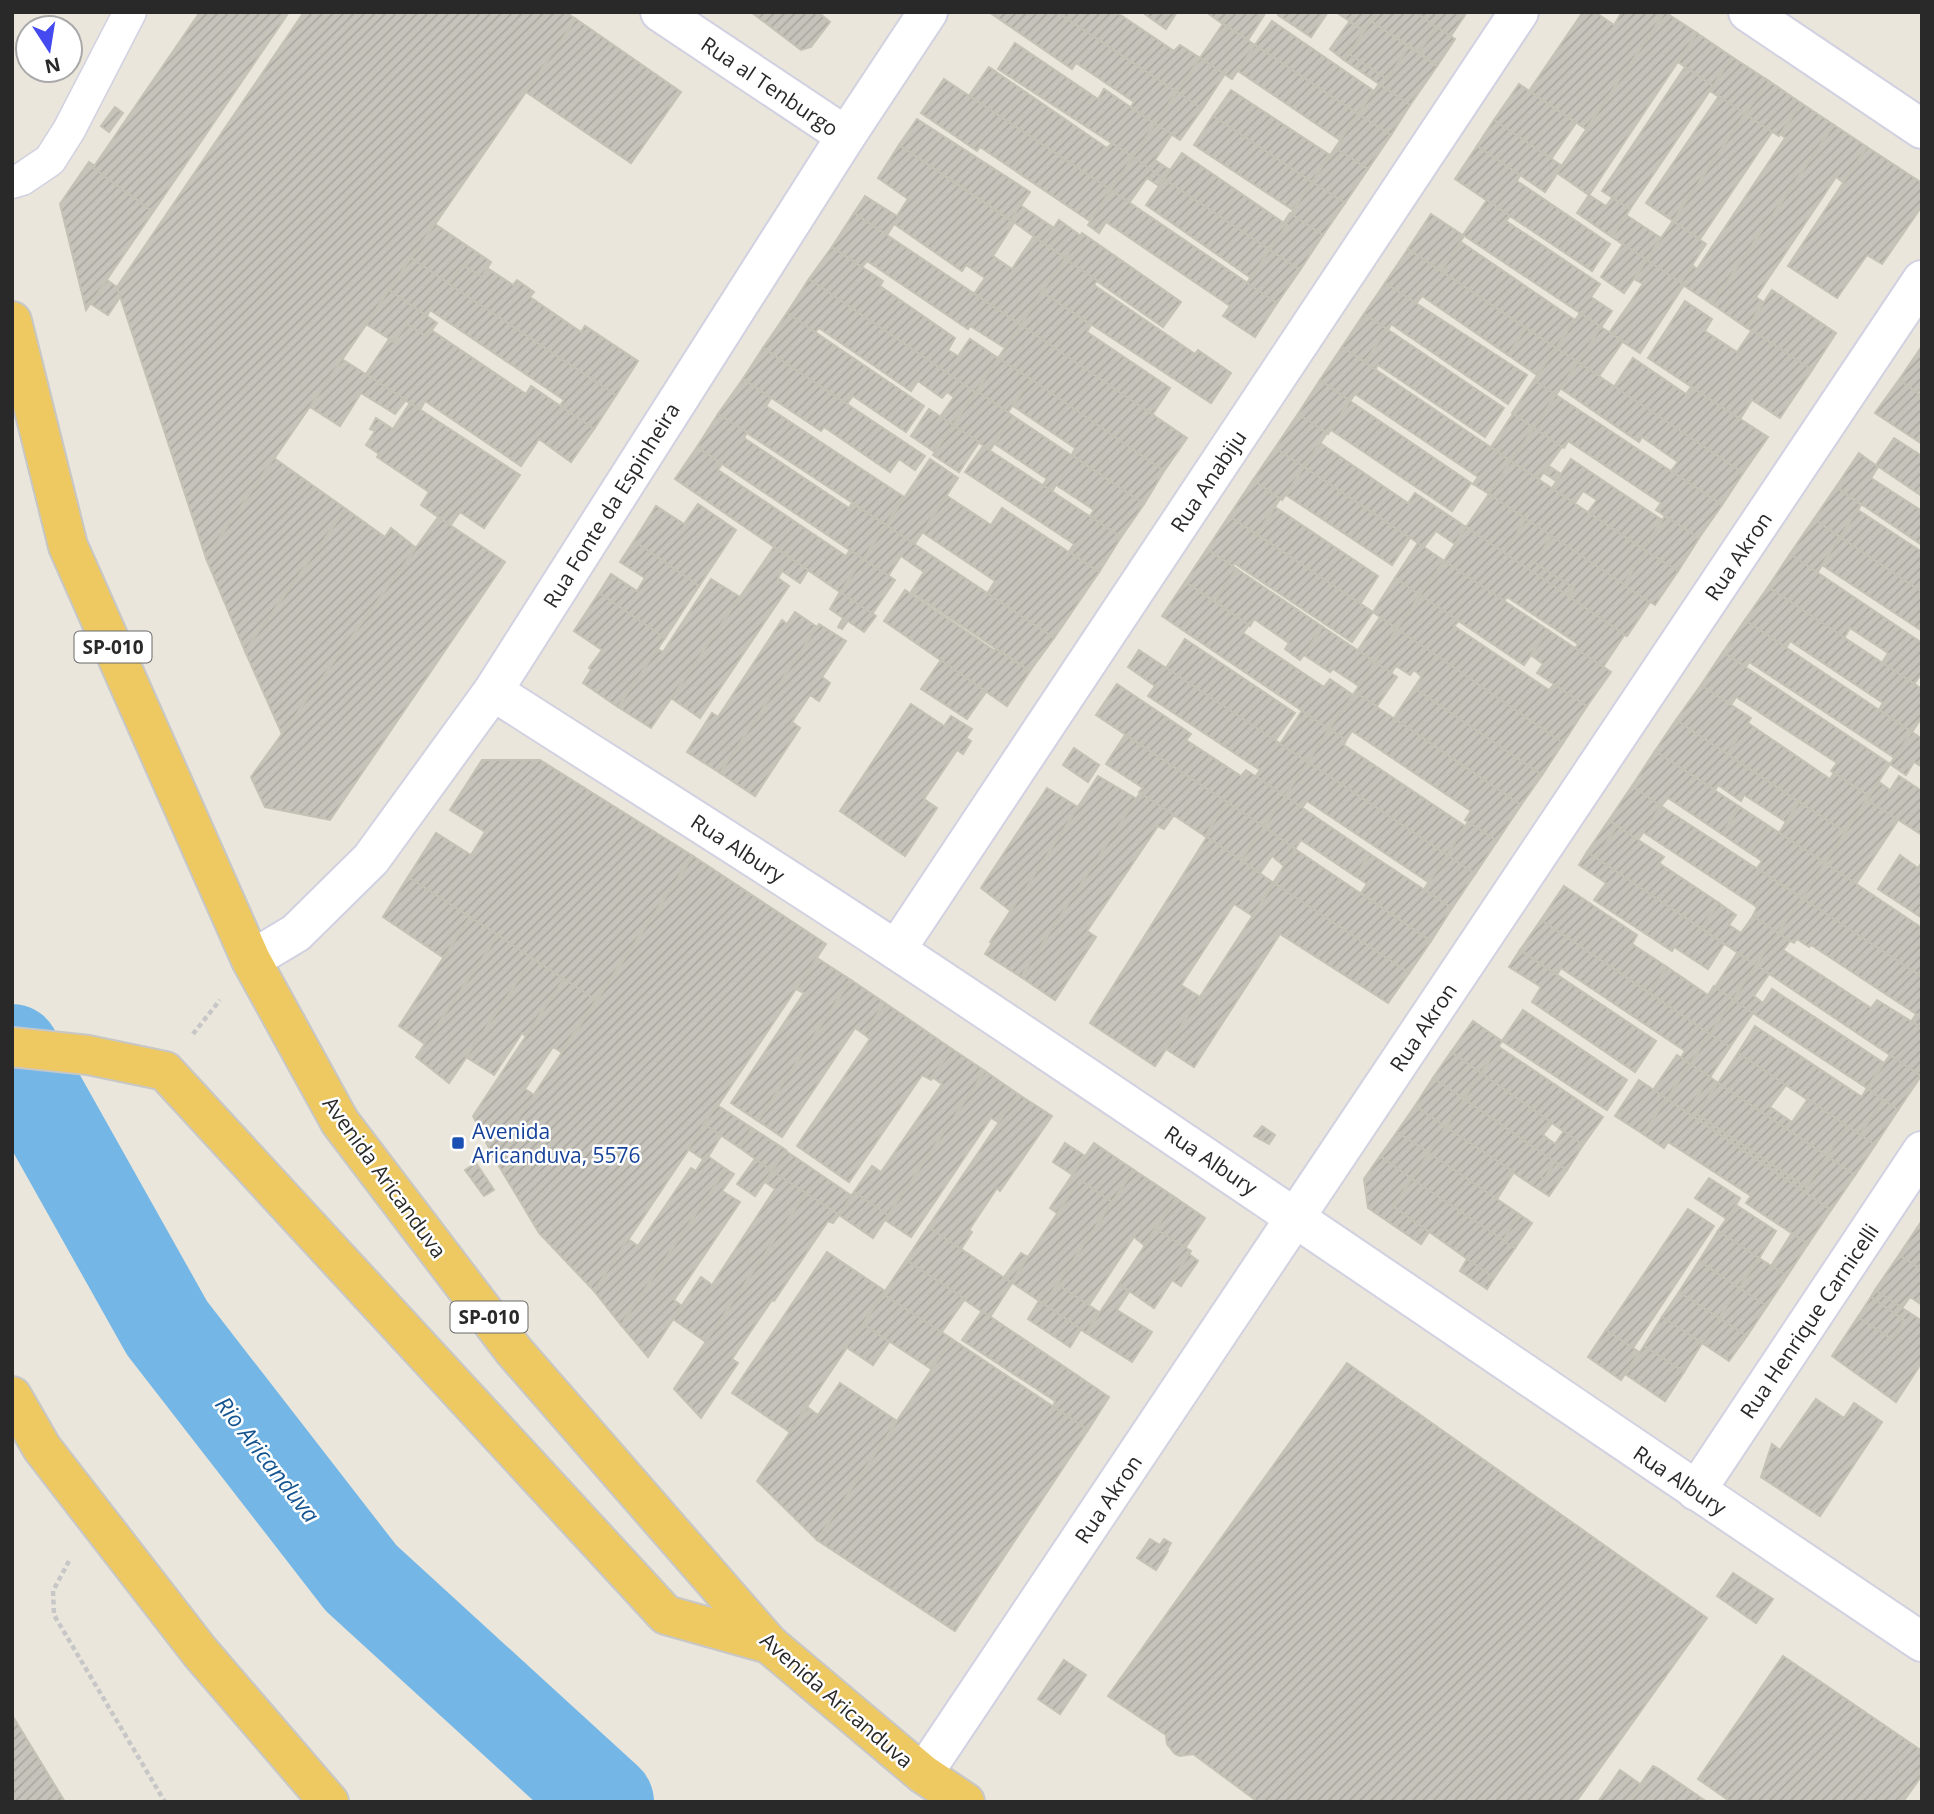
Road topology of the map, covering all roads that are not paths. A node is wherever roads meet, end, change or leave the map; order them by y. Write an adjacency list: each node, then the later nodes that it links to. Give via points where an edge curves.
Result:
1 (130, 12): 8 (lane, via 50,160)
2 (660, 12): 7 (street, Rua al Tenburgo)
3 (928, 12): 7 (street, Rua Fonte da Espinheira)
4 (1519, 12): 12 (street, Rua Anabiju)
5 (1748, 12): 6 (street)
6 (1922, 129)
7 (846, 136): 11 (street, Rua Fonte da Espinheira)
8 (12, 182)
9 (1922, 280): 16 (street, Rua Akron)
10 (12, 321): 13 (highway, Avenida Aricanduva / SP-010, via 68,546)
11 (493, 691): 12 (street, Rua Albury); 13 (street, Rua Fonte da Espinheira, via 371,859 296,933)
12 (896, 950): 16 (street, Rua Albury)
13 (251, 960): 20 (highway, Avenida Aricanduva / SP-010, via 340,1122 514,1350)
14 (12, 1047): 20 (highway, via 88,1055 165,1071 666,1615)
15 (1922, 1151): 18 (street, Rua Henrique Carnicelli)
16 (1296, 1217): 18 (street, Rua Albury); 21 (street, Rua Akron)
17 (12, 1396): 22 (highway, via 43,1448 200,1653)
18 (1696, 1491): 19 (street, Rua Albury)
19 (1922, 1642)
20 (769, 1644): 21 (highway, Avenida Aricanduva / SP-010)
21 (923, 1774): 23 (highway, Avenida Aricanduva / SP-010)
22 (329, 1802)
23 (965, 1802)

